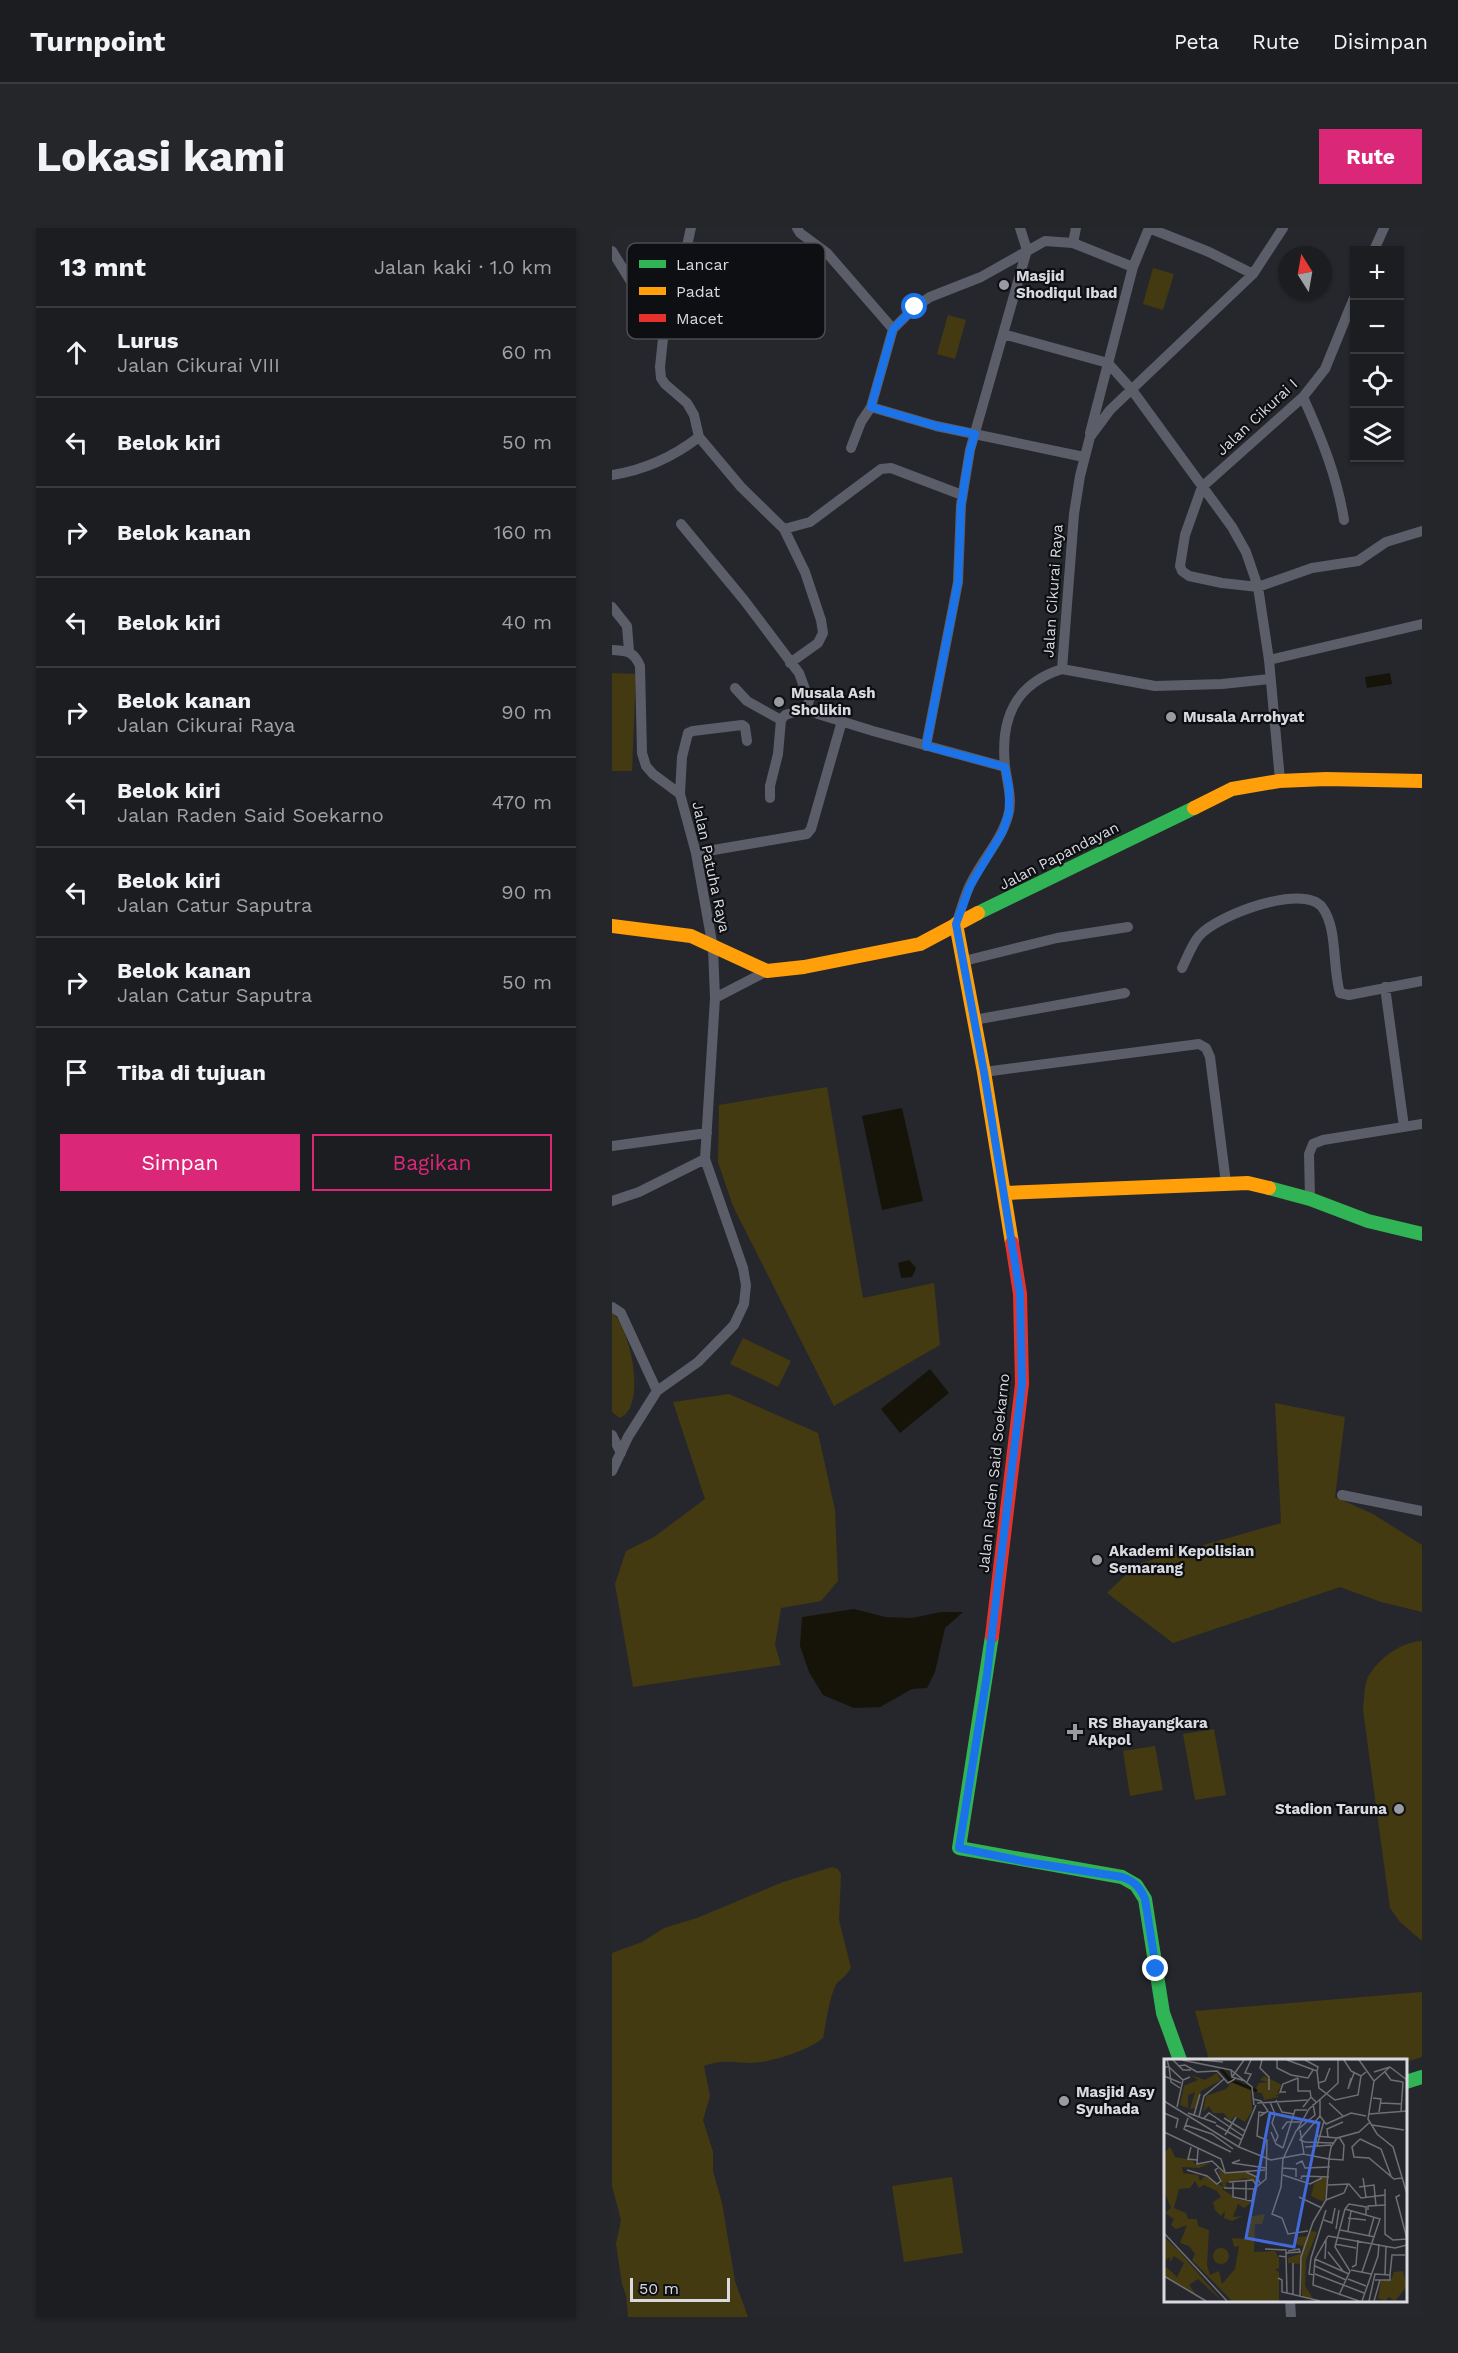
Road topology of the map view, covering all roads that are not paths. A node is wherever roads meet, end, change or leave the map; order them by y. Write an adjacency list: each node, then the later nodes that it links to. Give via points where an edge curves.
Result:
1 (691, 228): 8 (street)
2 (797, 228): 9 (street)
3 (1020, 228): 12 (street)
4 (1076, 228): 10 (street)
5 (1149, 228): 15 (street, Jalan Cikurai Raya); 16 (street)
6 (1283, 228): 16 (street, Jalan Cikurai Raya)
7 (1384, 228): 11 (street)
8 (688, 243)
9 (814, 243)
10 (1073, 243): 12 (street, via 1045,241); 15 (street)
11 (1376, 246)
12 (1026, 250): 19 (street, via 981,277 930,297); 20 (street)
13 (612, 252): 17 (street)
14 (825, 252): 19 (street)
15 (1133, 267): 22 (street, Jalan Cikurai Raya)
16 (1253, 273): 23 (street, Jalan Cikurai Raya)
17 (627, 275)
18 (1353, 300): 24 (street, Jalan Cikurai I, via 1325,369)
19 (893, 329): 25 (street)
20 (1003, 334): 22 (street); 26 (street)
21 (663, 339): 27 (street, via 661,378 687,404)
22 (1108, 363): 23 (street); 28 (street, Jalan Cikurai Raya)
23 (1132, 390): 28 (street, Jalan Cikurai Raya); 32 (street)
24 (1303, 397): 32 (street, Jalan Cikurai I); 34 (street, via 1326,450)
25 (871, 407): 26 (street); 29 (street)
26 (975, 434): 30 (street); 33 (street)
27 (699, 437): 31 (street, via 682,451 655,464); 36 (street, via 741,487)
28 (1089, 437): 30 (street, Jalan Cikurai Raya)
29 (851, 448)
30 (1084, 457): 45 (street, Jalan Cikurai Raya, via 1074,514)
31 (612, 475)
32 (1202, 487): 38 (street, via 1232,527); 38 (street, via 1185,535 1182,571 1222,583)
33 (962, 495): 36 (street, via 891,468 881,469 810,522); 52 (street, via 958,582)
34 (1344, 520)
35 (681, 524): 44 (street)
36 (784, 529): 44 (street, via 805,572 823,633 818,643)
37 (1422, 531): 38 (street, via 1386,542 1359,561 1312,568)
38 (1258, 587): 43 (street)
39 (612, 607): 42 (street, Jalan Patuha Raya, via 627,626)
40 (1422, 624): 43 (street)
41 (612, 650): 42 (street)
42 (629, 651): 56 (street, Jalan Patuha Raya, via 640,666 642,753 646,766)
43 (1269, 660): 46 (street)
44 (790, 663): 48 (street, via 805,686)
45 (1062, 669): 46 (street, via 1155,686); 53 (street, Jalan Cikurai Raya, via 1043,675 1023,690 1006,723)
46 (1270, 680): 54 (street)
47 (735, 688): 49 (street, via 747,701)
48 (807, 708): 49 (street); 50 (street)
49 (781, 720): 57 (street)
50 (842, 721): 52 (street); 58 (street, via 807,834)
51 (747, 741): 56 (street, via 742,725 688,733)
52 (926, 746): 53 (street)
53 (1005, 767): 59 (street, Jalan Cikurai Raya, via 1009,812 1003,831 970,886)
54 (1280, 780): 55 (street, Jalan Papandayan); 59 (street, Jalan Papandayan, via 1232,789)
55 (1422, 781)
56 (680, 794): 58 (street, Jalan Patuha Raya)
57 (770, 798)
58 (696, 853): 62 (street, Jalan Patuha Raya)
59 (956, 924): 63 (street, Jalan Raden Said Soekarno); 65 (street, Jalan Papandayan, via 920,944)
60 (612, 926): 62 (street, Jalan Papandayan, via 680,933)
61 (1128, 927): 63 (street, via 1057,938)
62 (713, 948): 65 (street, Jalan Papandayan); 69 (street, Jalan Patuha Raya)
63 (964, 961): 70 (street, Jalan Raden Said Soekarno)
64 (1182, 968): 67 (street, via 1200,935 1227,916 1279,900 1309,898 1318,902 1330,920 1340,993 1349,995)
65 (767, 971): 69 (street)
66 (1422, 981): 67 (street)
67 (1385, 987): 73 (street)
68 (1125, 993): 70 (street)
69 (715, 998): 74 (street, Jalan Patuha Raya)
70 (974, 1020): 71 (street, Jalan Raden Said Soekarno)
71 (984, 1072): 77 (street, via 1199,1044 1210,1057); 78 (street, Jalan Raden Said Soekarno)
72 (1422, 1124): 73 (street)
73 (1404, 1127): 79 (street, via 1313,1144 1309,1154)
74 (707, 1134): 75 (street); 76 (street, Jalan Patuha Raya)
75 (612, 1146)
76 (705, 1160): 80 (street); 83 (street, via 746,1278 744,1304 734,1325 698,1362)
77 (1226, 1183): 78 (street); 79 (street, via 1248,1183)
78 (1005, 1193): 89 (street, Jalan Raden Said Soekarno, via 1022,1307 1022,1384 987,1675 959,1848 1122,1877 1141,1889 1163,2013)
79 (1311, 1199): 81 (street, via 1368,1221)
80 (612, 1201)
81 (1422, 1234)
82 (612, 1307): 83 (street, via 621,1313)
83 (657, 1391): 85 (street)
84 (612, 1435): 85 (street)
85 (621, 1453): 86 (street)
86 (612, 1471)
87 (1342, 1495): 88 (street)
88 (1422, 1511)
89 (1179, 2059)
90 (1422, 2077): 91 (street)
91 (1407, 2082)
92 (1290, 2302): 93 (street)
93 (1291, 2317)

